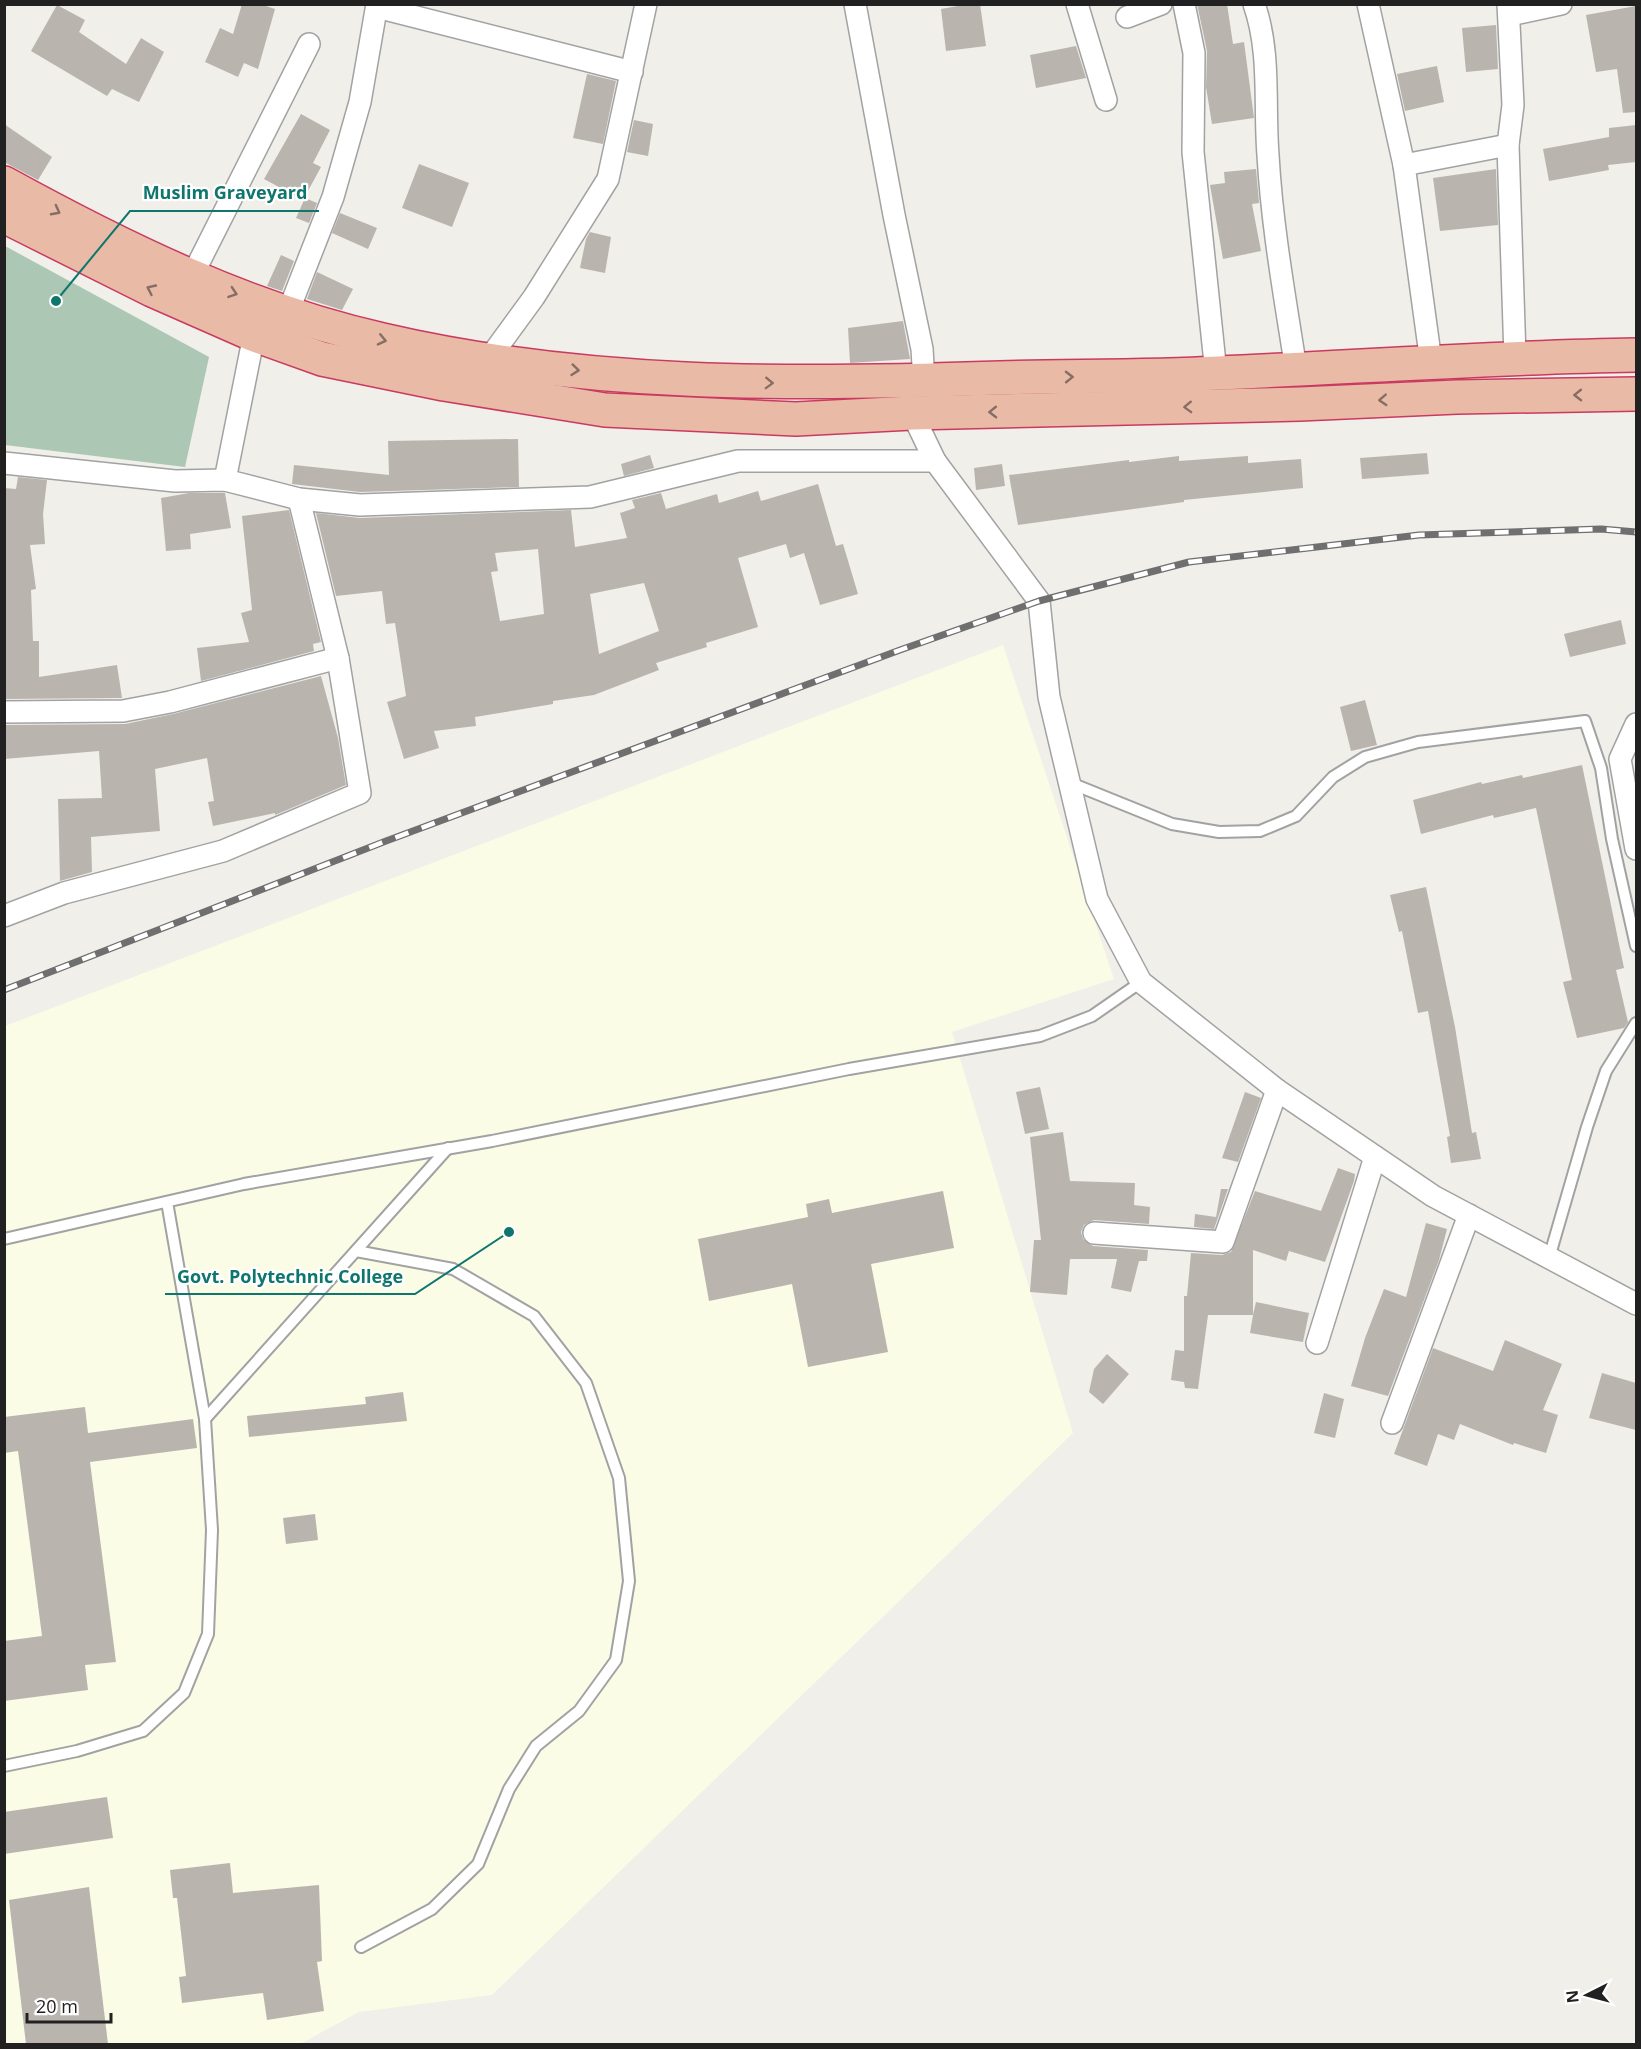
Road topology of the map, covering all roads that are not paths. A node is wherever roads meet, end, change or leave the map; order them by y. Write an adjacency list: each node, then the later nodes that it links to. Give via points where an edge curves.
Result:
1 (646, 4): 13 (street)
2 (855, 4): 28 (street, via 922,349)
3 (1077, 4): 14 (street)
4 (1161, 4): 11 (street)
5 (1184, 4): 27 (street, via 1194,53 1193,152)
6 (1254, 4): 26 (street, via 1264,50 1276,249)
7 (1368, 4): 16 (street)
8 (1561, 4): 10 (street)
9 (377, 6): 13 (street); 20 (street, via 360,102 333,197)
10 (1509, 10): 15 (street, via 1513,105)
11 (1127, 16)
12 (309, 44): 19 (street)
13 (632, 72): 24 (street, via 608,179 534,297)
14 (1106, 100)
15 (1508, 145): 16 (street); 23 (street)
16 (1404, 165): 25 (street)
17 (4, 183): 19 (highway, one-way to 19)
18 (4, 216): 21 (highway, one-way to 18, via 152,290)
19 (191, 278): 20 (highway, one-way to 20)
20 (276, 308): 21 (street); 24 (highway, one-way to 24, via 382,340)
21 (252, 334): 30 (highway, via 342,364 605,410 796,419); 33 (street)
22 (1636, 355): 23 (highway)
23 (1515, 357): 25 (highway)
24 (488, 360): 28 (highway, one-way to 28, via 660,379)
25 (1431, 362): 26 (highway)
26 (1296, 369): 27 (highway)
27 (1216, 373): 28 (highway, one-way to 27)
28 (924, 381)
29 (1636, 394): 30 (highway, one-way to 30)
30 (912, 413): 31 (street)
31 (935, 461): 34 (street, via 738,461 590,497 360,505); 38 (street, via 1039,601 1049,697)
32 (4, 463): 33 (street, via 175,481)
33 (225, 480): 34 (street)
34 (298, 499): 35 (street)
35 (338, 658): 36 (street, via 123,711); 40 (street, via 360,793 223,851 64,893)
36 (4, 711)
37 (1636, 724): 39 (street, via 1620,759)
38 (1067, 782): 41 (lane, via 1172,824 1219,832 1260,831 1296,816 1333,777 1365,757 1418,742 1585,722 1601,768); 42 (street, via 1097,899)
39 (1636, 849)
40 (4, 916)
41 (1636, 946)
42 (1141, 982): 44 (street); 45 (lane, via 1092,1016 1040,1036)
43 (1636, 1023): 52 (lane, via 1606,1071)
44 (1277, 1090): 46 (street); 49 (street, via 1223,1242)
45 (448, 1148): 47 (lane, via 244,1184); 51 (lane)
46 (1375, 1157): 48 (street); 54 (street)
47 (167, 1202): 50 (lane); 55 (lane)
48 (1469, 1215): 52 (street); 56 (street)
49 (1094, 1233)
50 (4, 1239)
51 (356, 1251): 55 (lane); 58 (lane, via 453,1269 534,1316 586,1383 619,1478 629,1581 616,1660 579,1711 536,1746 509,1789 478,1864 432,1909)
52 (1549, 1258): 53 (street)
53 (1636, 1304)
54 (1317, 1343)
55 (205, 1419): 57 (lane, via 212,1530 208,1634 184,1694 143,1731 78,1751)
56 (1392, 1423)
57 (4, 1766)
58 (361, 1947)

